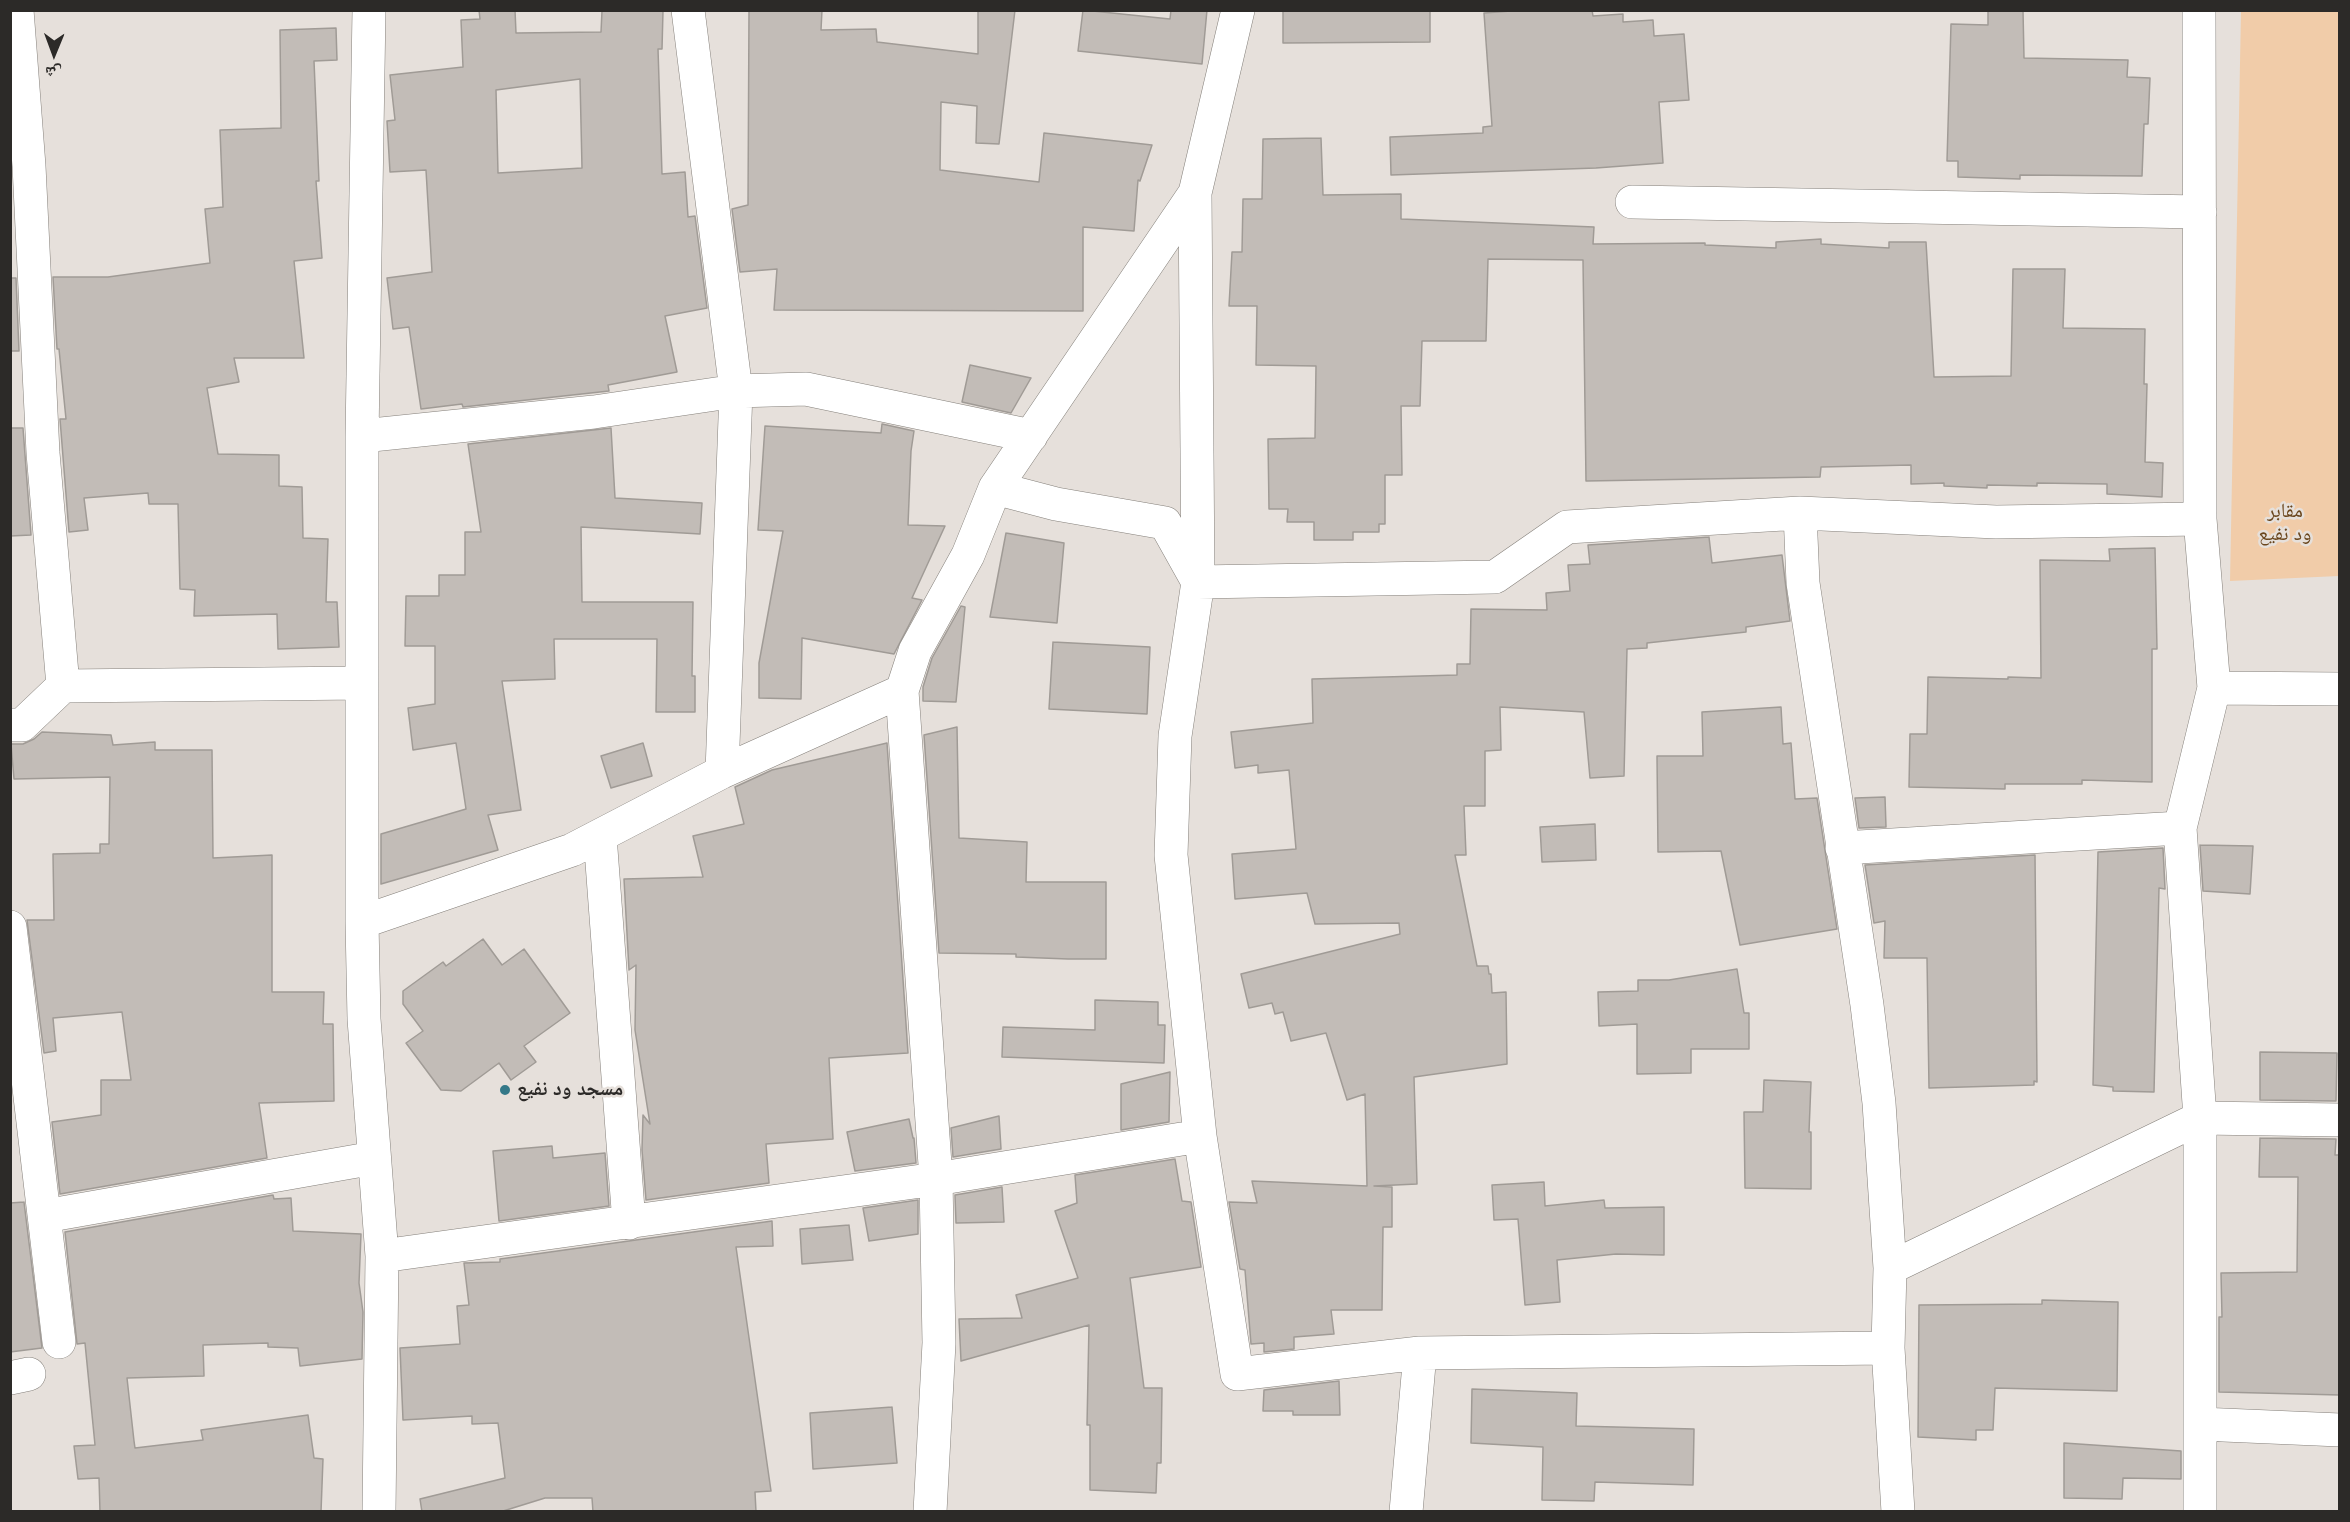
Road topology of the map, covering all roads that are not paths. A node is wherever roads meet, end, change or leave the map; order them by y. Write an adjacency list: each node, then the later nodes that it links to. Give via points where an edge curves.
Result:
1 (17, 10): 6 (street)
2 (369, 10): 12 (street)
3 (688, 10): 10 (street)
4 (1238, 10): 7 (street)
5 (2199, 10): 9 (street)
6 (20, 166): 18 (street)
7 (1195, 193): 11 (street); 16 (street)
8 (1632, 202): 9 (street)
9 (2200, 212): 15 (street)
10 (736, 391): 11 (street, via 806,389); 12 (street, via 594,412); 23 (street)
11 (1031, 435): 13 (street)
12 (362, 436): 17 (street)
13 (995, 488): 16 (street, via 1056,504 1165,523); 21 (street, via 968,555 915,651)
14 (1800, 513): 15 (street, via 1996,522); 16 (street, via 1567,527 1496,577); 26 (street, via 1803,583)
15 (2200, 519): 19 (street)
16 (1198, 582): 31 (street, via 1175,736 1171,855)
17 (362, 683): 18 (street); 27 (street)
18 (63, 686): 22 (street, via 22,725)
19 (2214, 688): 20 (street); 24 (street)
20 (2340, 689)
21 (902, 691): 23 (street); 33 (street)
22 (10, 725)
23 (722, 772): 25 (street)
24 (2180, 828): 26 (street); 29 (street)
25 (600, 836): 27 (street, via 573,850); 35 (street)
26 (1842, 848): 37 (street, via 1879,1103)
27 (362, 922): 32 (street)
28 (10, 927): 34 (street)
29 (2200, 1118): 30 (street); 37 (street); 41 (street)
30 (2340, 1120)
31 (1200, 1136): 33 (street); 40 (street, via 1237,1374)
32 (374, 1158): 34 (street); 36 (street)
33 (936, 1179): 35 (street); 44 (street, via 939,1343)
34 (45, 1216): 38 (street)
35 (629, 1223): 36 (street)
36 (382, 1256): 43 (street)
37 (1890, 1268): 39 (street)
38 (59, 1342)
39 (1888, 1348): 40 (street); 46 (street)
40 (1420, 1353): 45 (street)
41 (2200, 1424): 42 (street); 47 (street)
42 (2340, 1430)
43 (379, 1512)
44 (930, 1512)
45 (1406, 1512)
46 (1898, 1512)
47 (2200, 1512)

